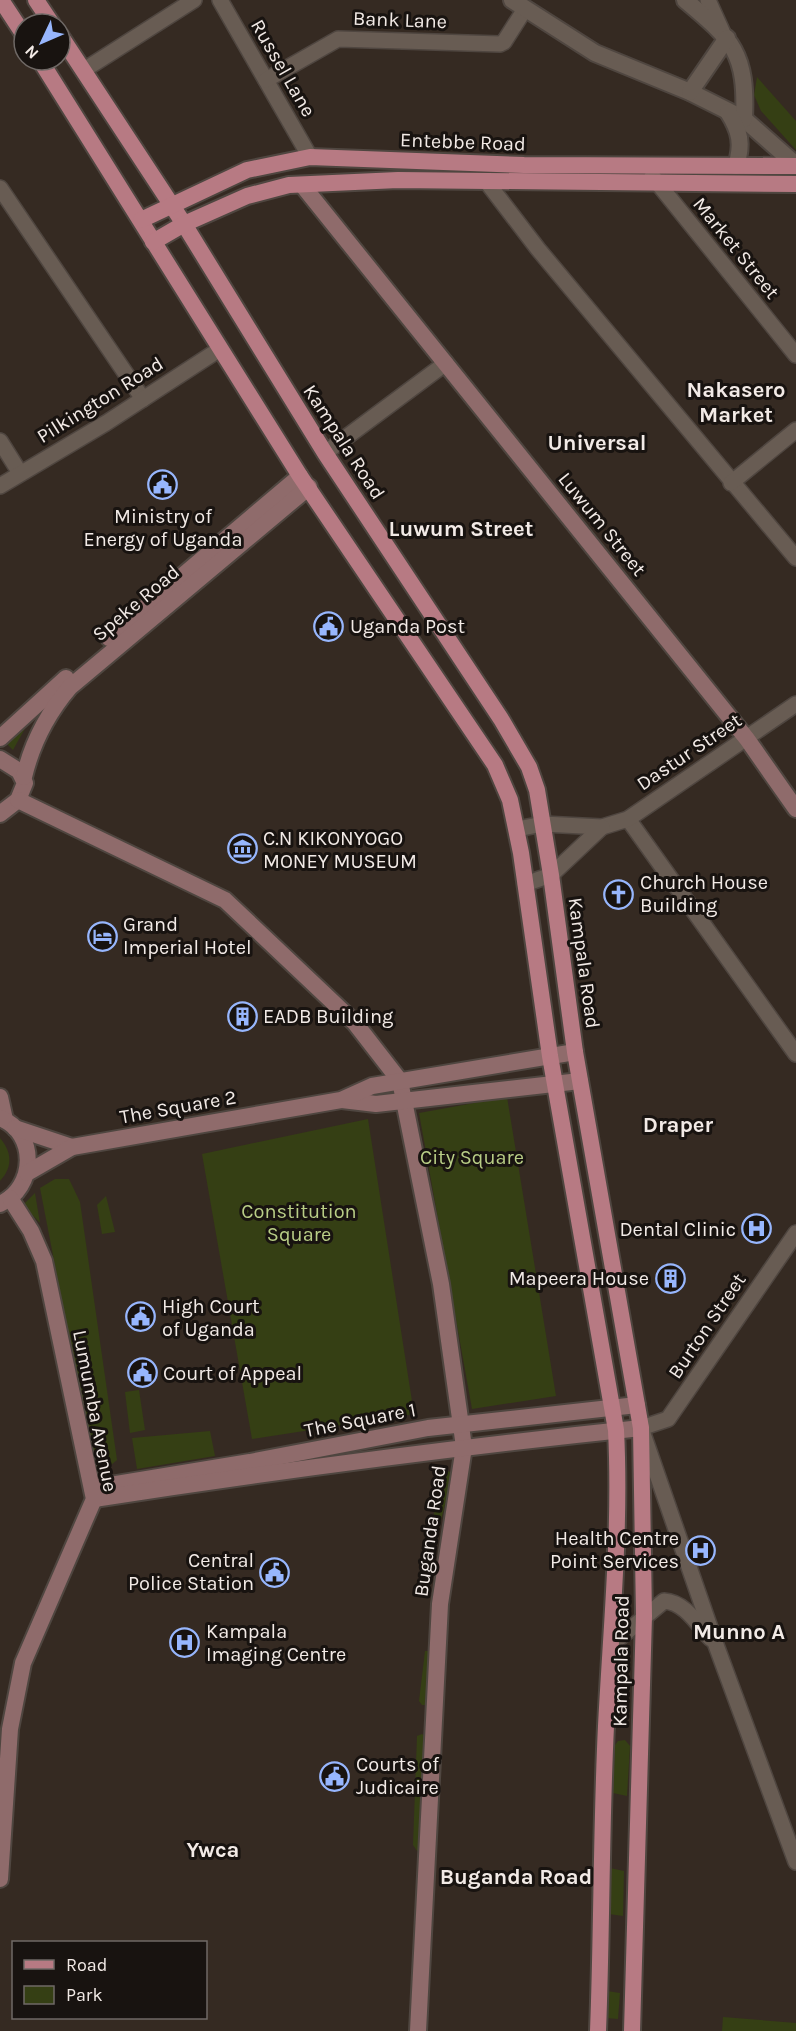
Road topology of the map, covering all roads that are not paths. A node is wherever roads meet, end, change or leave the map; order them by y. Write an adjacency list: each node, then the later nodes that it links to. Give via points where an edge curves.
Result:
1 (1, 0): 7 (main road)
2 (194, 0): 10 (street)
3 (220, 0): 12 (street, Russel Lane)
4 (685, 0): 8 (street)
5 (708, 0): 8 (street)
6 (519, 4): 12 (street, Bank Lane, via 500,44 338,39); 13 (street, via 595,53)
7 (12, 17)
8 (724, 34): 13 (street); 14 (street, via 743,72)
9 (72, 52): 10 (main road, Kampala Road)
10 (84, 70): 24 (main road, Kampala Road)
11 (48, 72): 25 (main road, Kampala Road)
12 (266, 80): 15 (street, Russel Lane)
13 (690, 92): 14 (street)
14 (731, 113): 17 (street, via 741,141); 18 (street)
15 (310, 157): 16 (main road, Entebbe Road); 24 (main road, Entebbe Road, via 247,170)
16 (646, 165): 17 (main road, Entebbe Road); 20 (street, Market Street)
17 (736, 166): 18 (main road, Entebbe Road)
18 (796, 166)
19 (486, 181): 20 (main road, Entebbe Road); 22 (main road, Entebbe Road, via 398,180); 37 (street)
20 (657, 184): 21 (main road, Entebbe Road); 29 (street, Market Street)
21 (796, 184)
22 (303, 186): 26 (main road, Entebbe Road, via 289,185 247,196); 30 (main road, Luwum Street)
23 (0, 188): 31 (street)
24 (170, 204): 25 (main road, Entebbe Road); 26 (main road, Kampala Road)
25 (141, 220): 27 (main road, Kampala Road)
26 (184, 224): 27 (main road, Entebbe Road); 34 (main road, Kampala Road)
27 (153, 242): 28 (main road, Kampala Road)
28 (220, 349): 31 (street, Pilkington Road); 36 (main road, Kampala Road)
29 (796, 355)
30 (446, 363): 34 (street); 42 (main road, Luwum Street)
31 (143, 399): 35 (street, Pilkington Road)
32 (796, 430): 37 (street)
33 (0, 441): 35 (street)
34 (325, 453): 49 (main road, Kampala Road, via 518,747 537,790)
35 (20, 473): 38 (street, Pilkington Road)
36 (305, 482): 41 (main road, Speke Road, via 112,635); 44 (main road, Speke Road, via 70,687 35,740); 51 (main road, Kampala Road, via 495,765)
37 (731, 483): 39 (street)
38 (0, 486)
39 (796, 558)
40 (796, 704): 42 (street, Dastur Street)
41 (0, 738)
42 (747, 739): 46 (main road, Luwum Street); 48 (street, Dastur Street)
43 (0, 759): 44 (main road)
44 (24, 777): 45 (main road, Speke Road)
45 (18, 800): 47 (main road); 57 (main road, Buganda Road, via 225,900 355,1023)
46 (796, 809)
47 (0, 814)
48 (628, 819): 50 (street, Dastur Street); 55 (street)
49 (543, 825): 50 (street, Dastur Street); 51 (street, Dastur Street); 52 (main road, Kampala Road)
50 (602, 827): 52 (street, Dastur Street)
51 (517, 829): 53 (main road, Kampala Road)
52 (551, 875): 53 (street, Dastur Street); 54 (main road, Kampala Road)
53 (525, 884): 56 (main road, Kampala Road)
54 (575, 1052): 56 (main road, The Square 2); 58 (main road, Kampala Road)
55 (796, 1054)
56 (550, 1056): 57 (main road, The Square 2); 59 (main road, Kampala Road)
57 (400, 1081): 61 (main road, The Square 2, via 372,1086); 62 (main road, Buganda Road)
58 (580, 1081): 59 (main road, The Square 2); 68 (main road, Kampala Road)
59 (556, 1084): 62 (main road, The Square 2); 69 (main road, Kampala Road)
60 (0, 1097): 63 (main road)
61 (341, 1100): 62 (main road, The Square 2, via 376,1104); 64 (main road, The Square 2)
62 (404, 1100): 70 (main road, Buganda Road, via 441,1284)
63 (7, 1122): 64 (main road); 65 (main road, via 27,1149)
64 (72, 1147): 65 (main road, The Square 2)
65 (27, 1173): 66 (main road, via 23,1183)
66 (5, 1201): 74 (main road, Lumumba Avenue, via 31,1231 44,1262)
67 (796, 1233): 71 (street, Burton Street, via 668,1419)
68 (637, 1405): 69 (main road, The Square 1); 71 (main road, Kampala Road)
69 (612, 1409): 70 (main road, The Square 1); 72 (main road, Kampala Road)
70 (462, 1426): 73 (main road, Buganda Road); 74 (main road, The Square 1, via 428,1428)
71 (641, 1428): 72 (main road, The Square 1); 75 (main road, Kampala Road); 76 (street)
72 (616, 1430): 73 (main road, The Square 1); 77 (main road, Kampala Road)
73 (464, 1447): 74 (main road, The Square 1); 81 (main road, Buganda Road, via 440,1604)
74 (93, 1494): 80 (main road, Lumumba Avenue, via 23,1663 10,1729)
75 (644, 1616): 76 (street, via 664,1601 674,1602); 77 (street); 83 (main road, Kampala Road)
76 (716, 1645): 78 (street)
77 (611, 1646): 82 (main road, Kampala Road)
78 (791, 1829): 79 (street)
79 (796, 1862)
80 (0, 1879)
81 (418, 2031)
82 (598, 2031)
83 (632, 2031)

